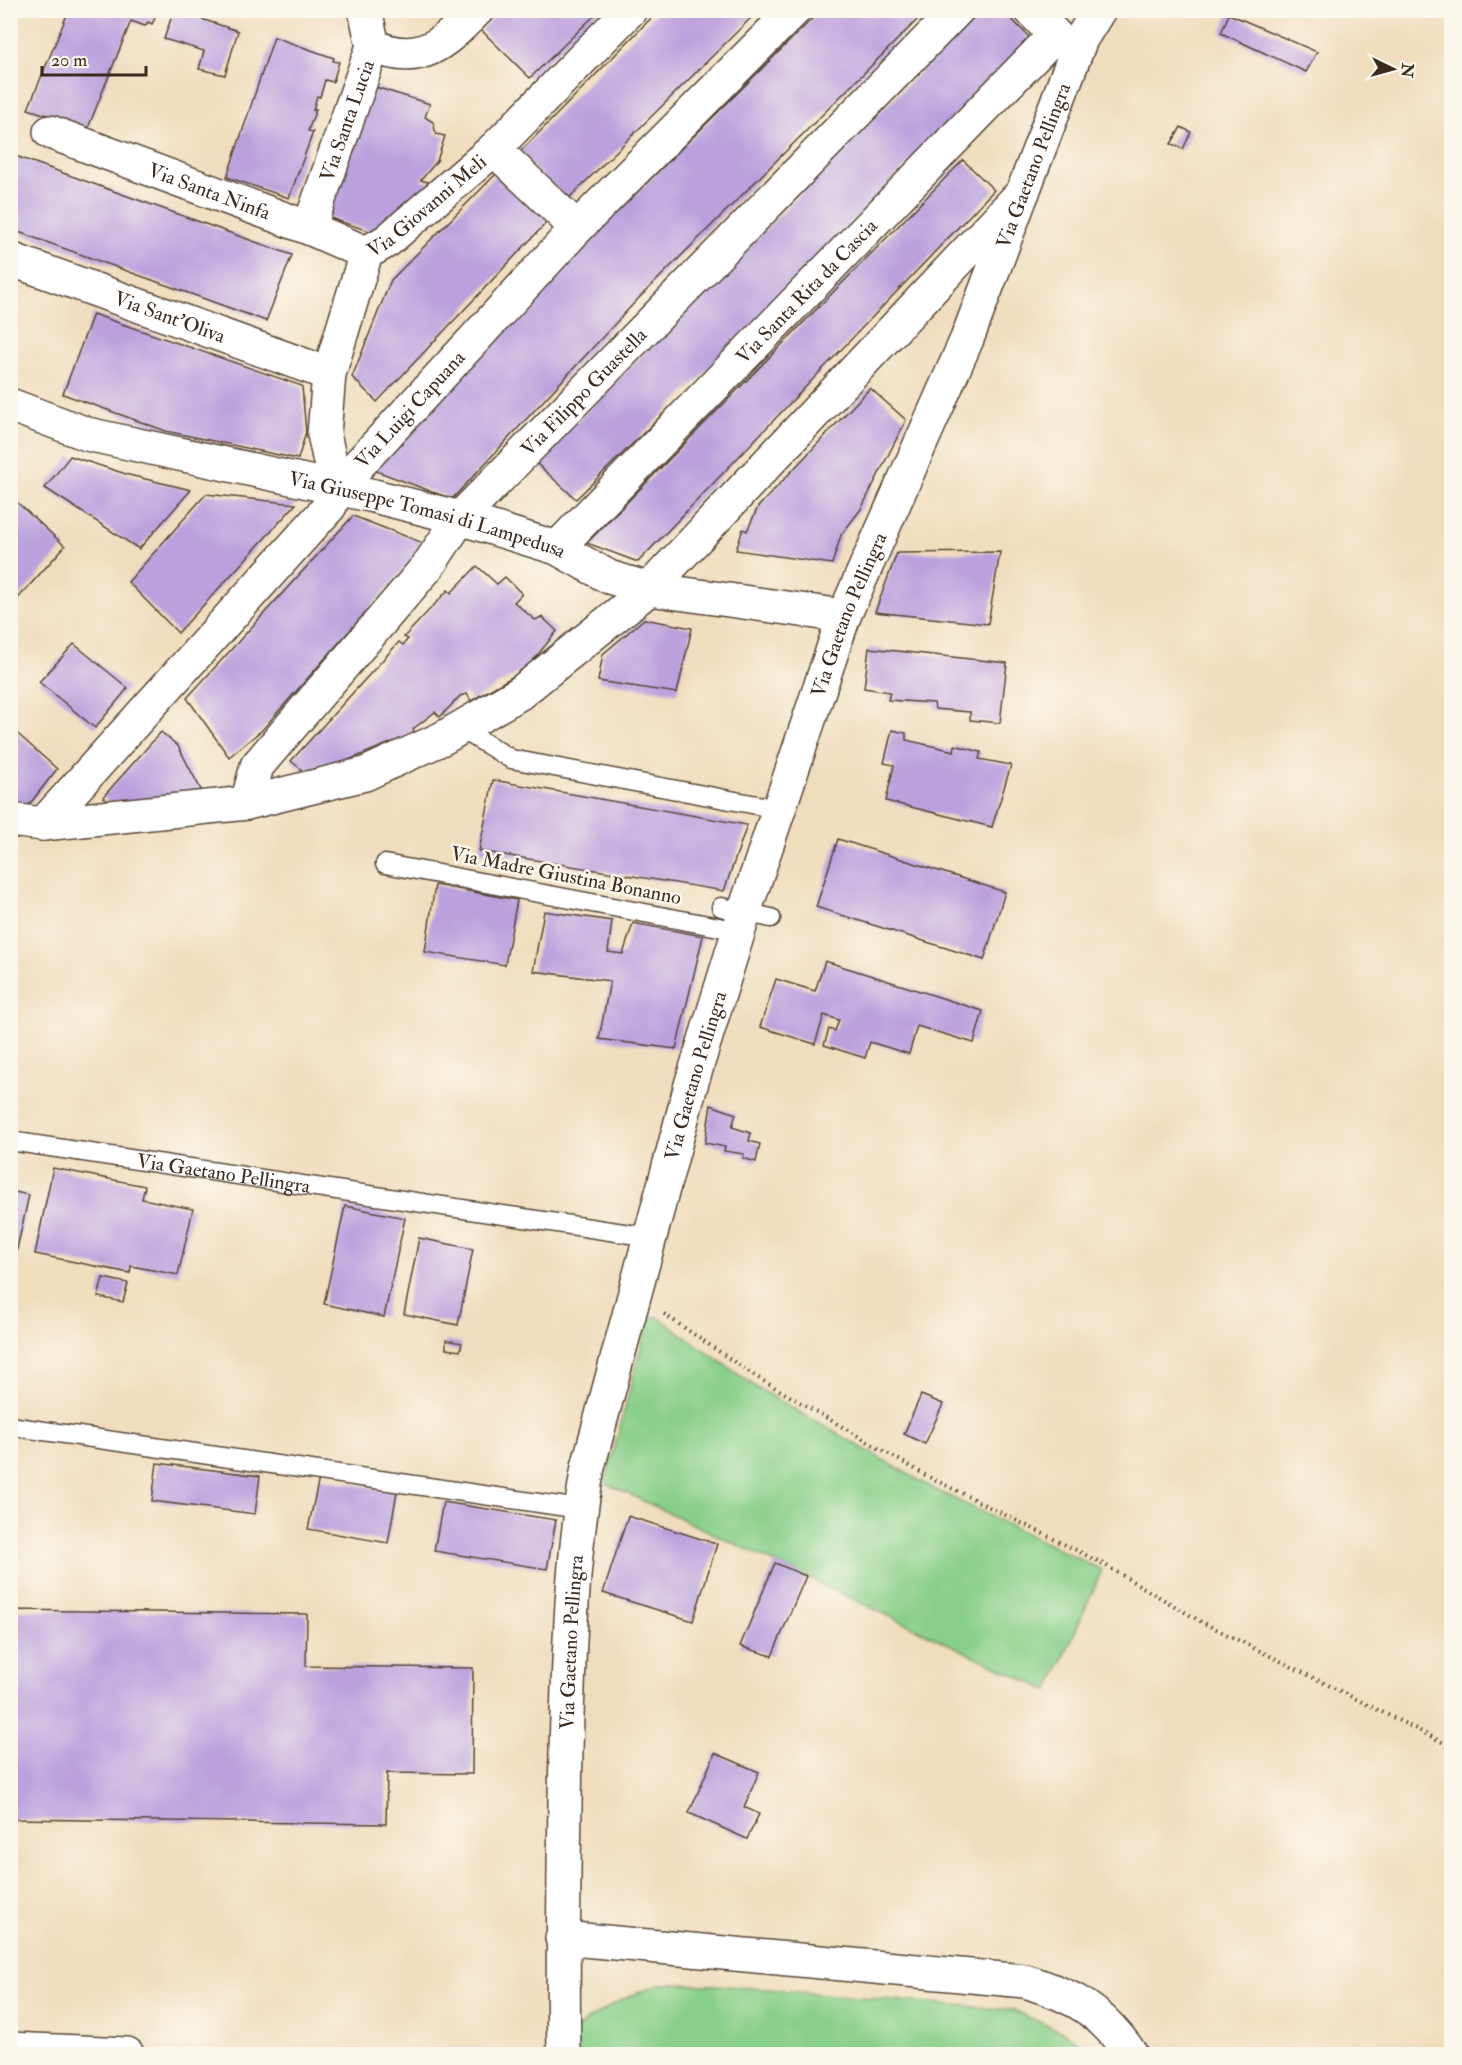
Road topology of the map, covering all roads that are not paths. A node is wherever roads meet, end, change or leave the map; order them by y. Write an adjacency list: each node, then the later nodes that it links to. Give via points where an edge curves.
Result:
1 (365, 10): 9 (street, Via Santa Lucia)
2 (477, 10): 9 (street, via 431,49 402,55)
3 (630, 10): 11 (street, Via Giovanni Meli)
4 (794, 10): 14 (street, Via Luigi Capuana)
5 (957, 10): 20 (street, Via Filippo Guastella)
6 (1031, 10): 8 (street)
7 (1099, 10): 8 (street, Via Gaetano Pellingra)
8 (1068, 37): 12 (street, Via Gaetano Pellingra); 21 (street, Via Santa Rita da Cascia)
9 (373, 46): 13 (street, Via Santa Lucia)
10 (50, 132): 13 (street, Via Santa Ninfa)
11 (494, 149): 14 (street); 15 (street, Via Giovanni Meli, via 387,241)
12 (1024, 191): 22 (street); 23 (street, Via Gaetano Pellingra, via 967,339)
13 (309, 228): 15 (street, Via Santa Ninfa)
14 (576, 228): 19 (street, Via Luigi Capuana)
15 (366, 253): 17 (street, Via Giovanni Meli)
16 (10, 259): 17 (street, Via Sant'Oliva)
17 (329, 374): 19 (street, Via Giovanni Meli, via 324,434)
18 (10, 405): 19 (street, Via Giuseppe Tomasi di Lampedusa, via 87,434)
19 (336, 489): 20 (street, Via Giuseppe Tomasi di Lampedusa); 28 (street, Via Luigi Capuana, via 330,506)
20 (460, 518): 21 (street, Via Giuseppe Tomasi di Lampedusa); 25 (street, Via Filippo Guastella, via 429,566 257,766)
21 (557, 548): 22 (street, Via Giuseppe Tomasi di Lampedusa, via 609,577)
22 (648, 589): 23 (street, Via Giuseppe Tomasi di Lampedusa); 24 (street, via 520,693)
23 (843, 616): 26 (street, Via Gaetano Pellingra)
24 (460, 728): 25 (street, via 365,774); 26 (lane, via 510,759)
25 (247, 803): 28 (street)
26 (778, 809): 30 (street, Via Gaetano Pellingra)
27 (10, 820): 28 (street)
28 (43, 824)
29 (385, 864): 30 (lane, Via Madre Giustina Bonanno)
30 (744, 917): 32 (street, Via Gaetano Pellingra)
31 (10, 1141): 32 (lane, Via Gaetano Pellingra)
32 (650, 1237): 34 (street, Via Gaetano Pellingra)
33 (10, 1426): 34 (lane)
34 (580, 1509): 35 (street, Via Gaetano Pellingra, via 570,1596)
35 (562, 1938): 38 (street, Via Gaetano Pellingra); 39 (street, via 1025,1981 1065,1994 1089,2008 1117,2034)
36 (10, 2049): 37 (street)
37 (127, 2055)
38 (564, 2055)
39 (1131, 2055)

